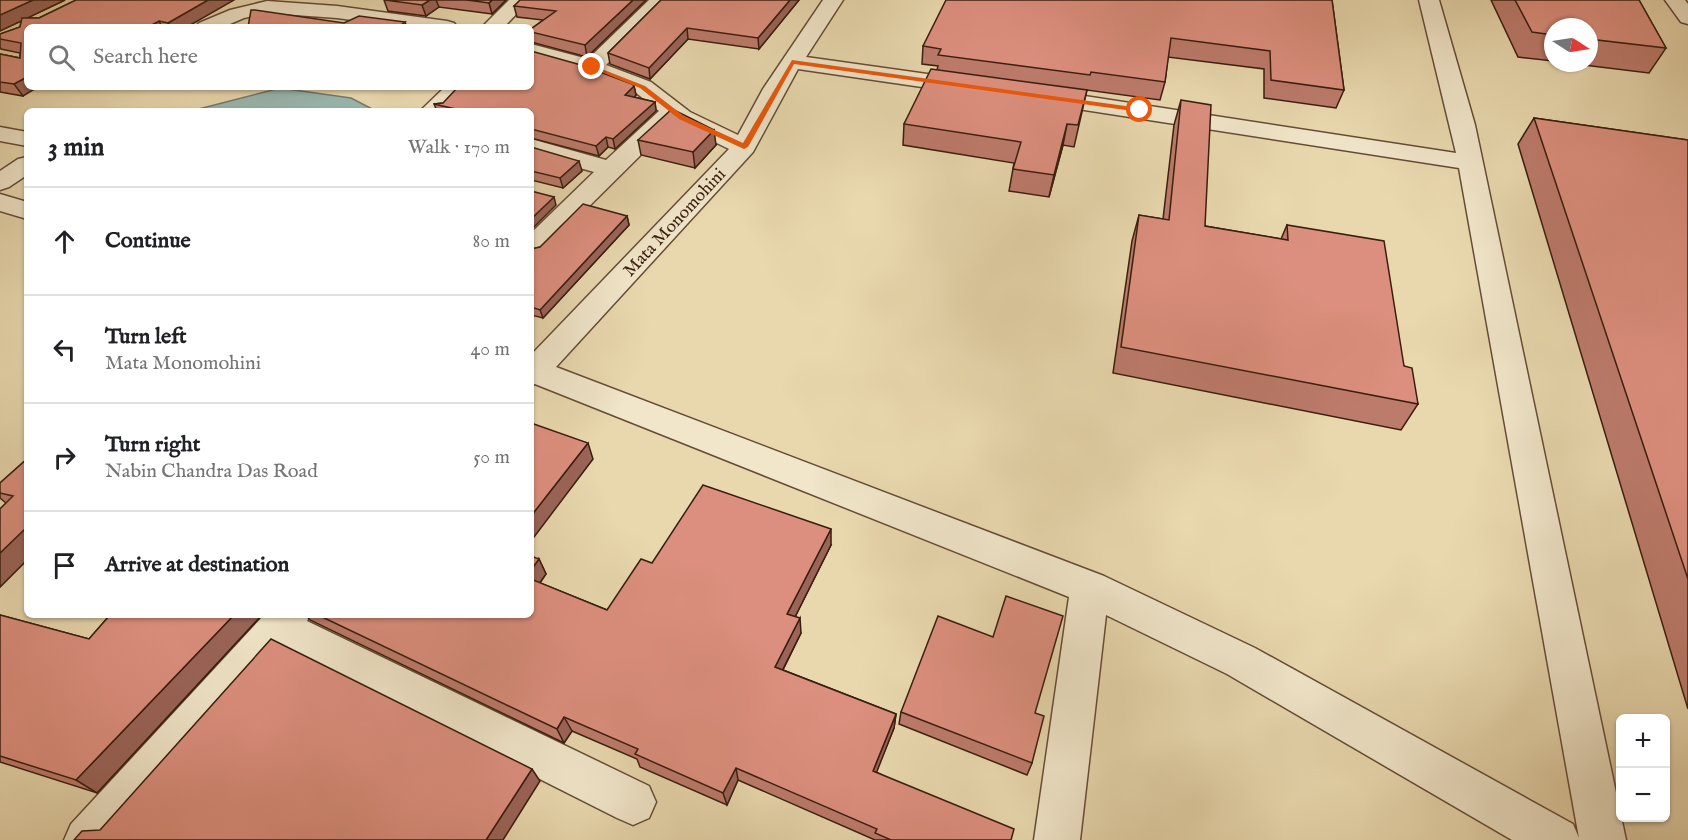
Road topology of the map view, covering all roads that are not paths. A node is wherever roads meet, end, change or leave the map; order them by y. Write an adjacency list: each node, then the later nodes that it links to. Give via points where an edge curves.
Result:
1 (520, 0): 10 (street)
2 (660, 0): 13 (street)
3 (833, 0): 12 (street, Mata Monomohini)
4 (1429, 0): 23 (street)
5 (1675, 0): 7 (street)
6 (272, 4): 8 (street); 9 (street)
7 (1688, 18)
8 (213, 24)
9 (425, 24)
10 (495, 24)
11 (534, 51): 13 (street)
12 (792, 62): 14 (street); 22 (street, Mata Monomohini)
13 (592, 67): 18 (street, via 643,87)
14 (989, 89)
15 (455, 90): 17 (street)
16 (1012, 92): 23 (street)
17 (435, 108)
18 (674, 111): 22 (street); 25 (street)
19 (0, 134): 20 (street)
20 (24, 138)
21 (534, 147): 25 (street)
22 (744, 147): 30 (street, Mata Monomohini)
23 (1470, 162): 37 (street)
24 (24, 166): 26 (street)
25 (610, 169): 29 (street)
26 (0, 182)
27 (0, 202): 28 (street)
28 (24, 210)
29 (534, 245)
30 (539, 357): 31 (street)
31 (1090, 588): 35 (street); 36 (street, via 1241,661)
32 (284, 621): 33 (street); 34 (street)
33 (633, 802)
34 (87, 840)
35 (1058, 840)
36 (1557, 840)
37 (1603, 840)

